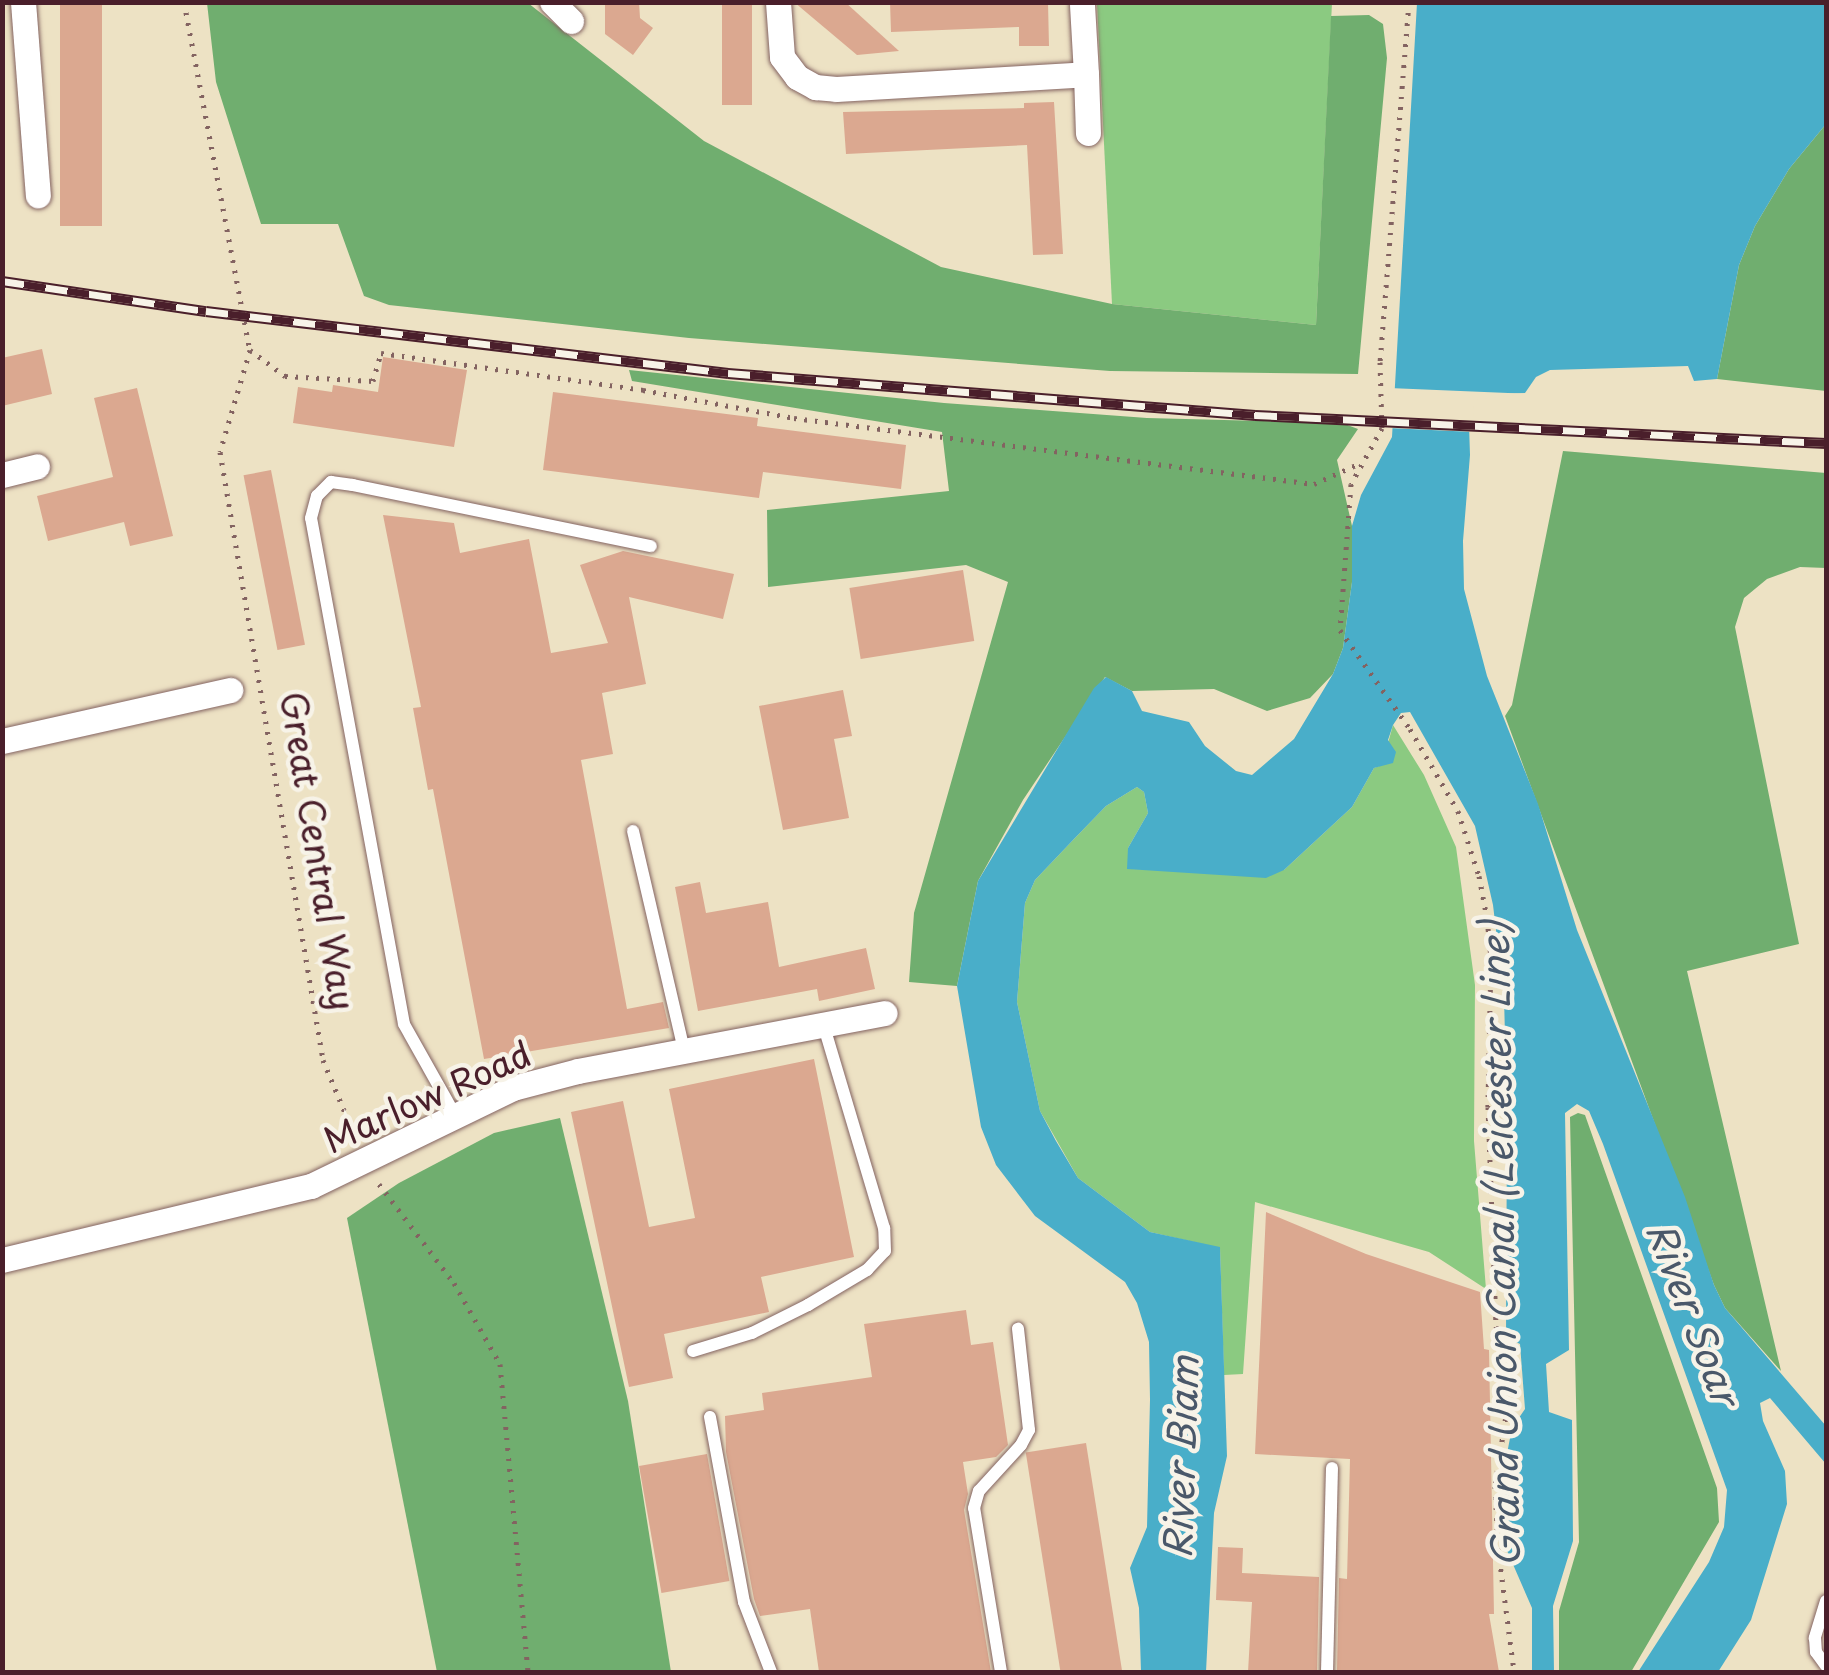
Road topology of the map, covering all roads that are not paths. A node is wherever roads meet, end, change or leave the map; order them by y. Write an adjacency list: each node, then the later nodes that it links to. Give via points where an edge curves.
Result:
1 (23, 2): 8 (street)
2 (552, 2): 5 (street)
3 (778, 2): 6 (street, via 782,58 815,87)
4 (1082, 5): 6 (street)
5 (571, 21)
6 (1086, 74): 7 (street)
7 (1088, 133)
8 (38, 195)
9 (37, 466): 10 (street)
10 (2, 474)
11 (652, 546): 18 (lane, Great Central Way, via 353,485 331,482 317,496 311,518 404,1024)
12 (230, 690): 13 (street)
13 (2, 741)
14 (633, 831): 17 (lane)
15 (884, 1013): 16 (street, Marlow Road)
16 (822, 1024): 17 (street, Marlow Road); 21 (lane, via 884,1228 885,1251 808,1305 752,1334)
17 (684, 1050): 18 (street, Marlow Road, via 513,1088)
18 (455, 1115): 19 (street, Marlow Road, via 311,1186)
19 (2, 1260)
20 (1018, 1328): 27 (lane, via 1029,1430 979,1491 974,1508)
21 (693, 1351)
22 (710, 1416): 26 (lane, via 744,1602)
23 (1332, 1468): 28 (lane)
24 (1826, 1601): 25 (lane, via 1816,1638)
25 (1826, 1666)
26 (771, 1672)
27 (1000, 1672)
28 (1327, 1672)

